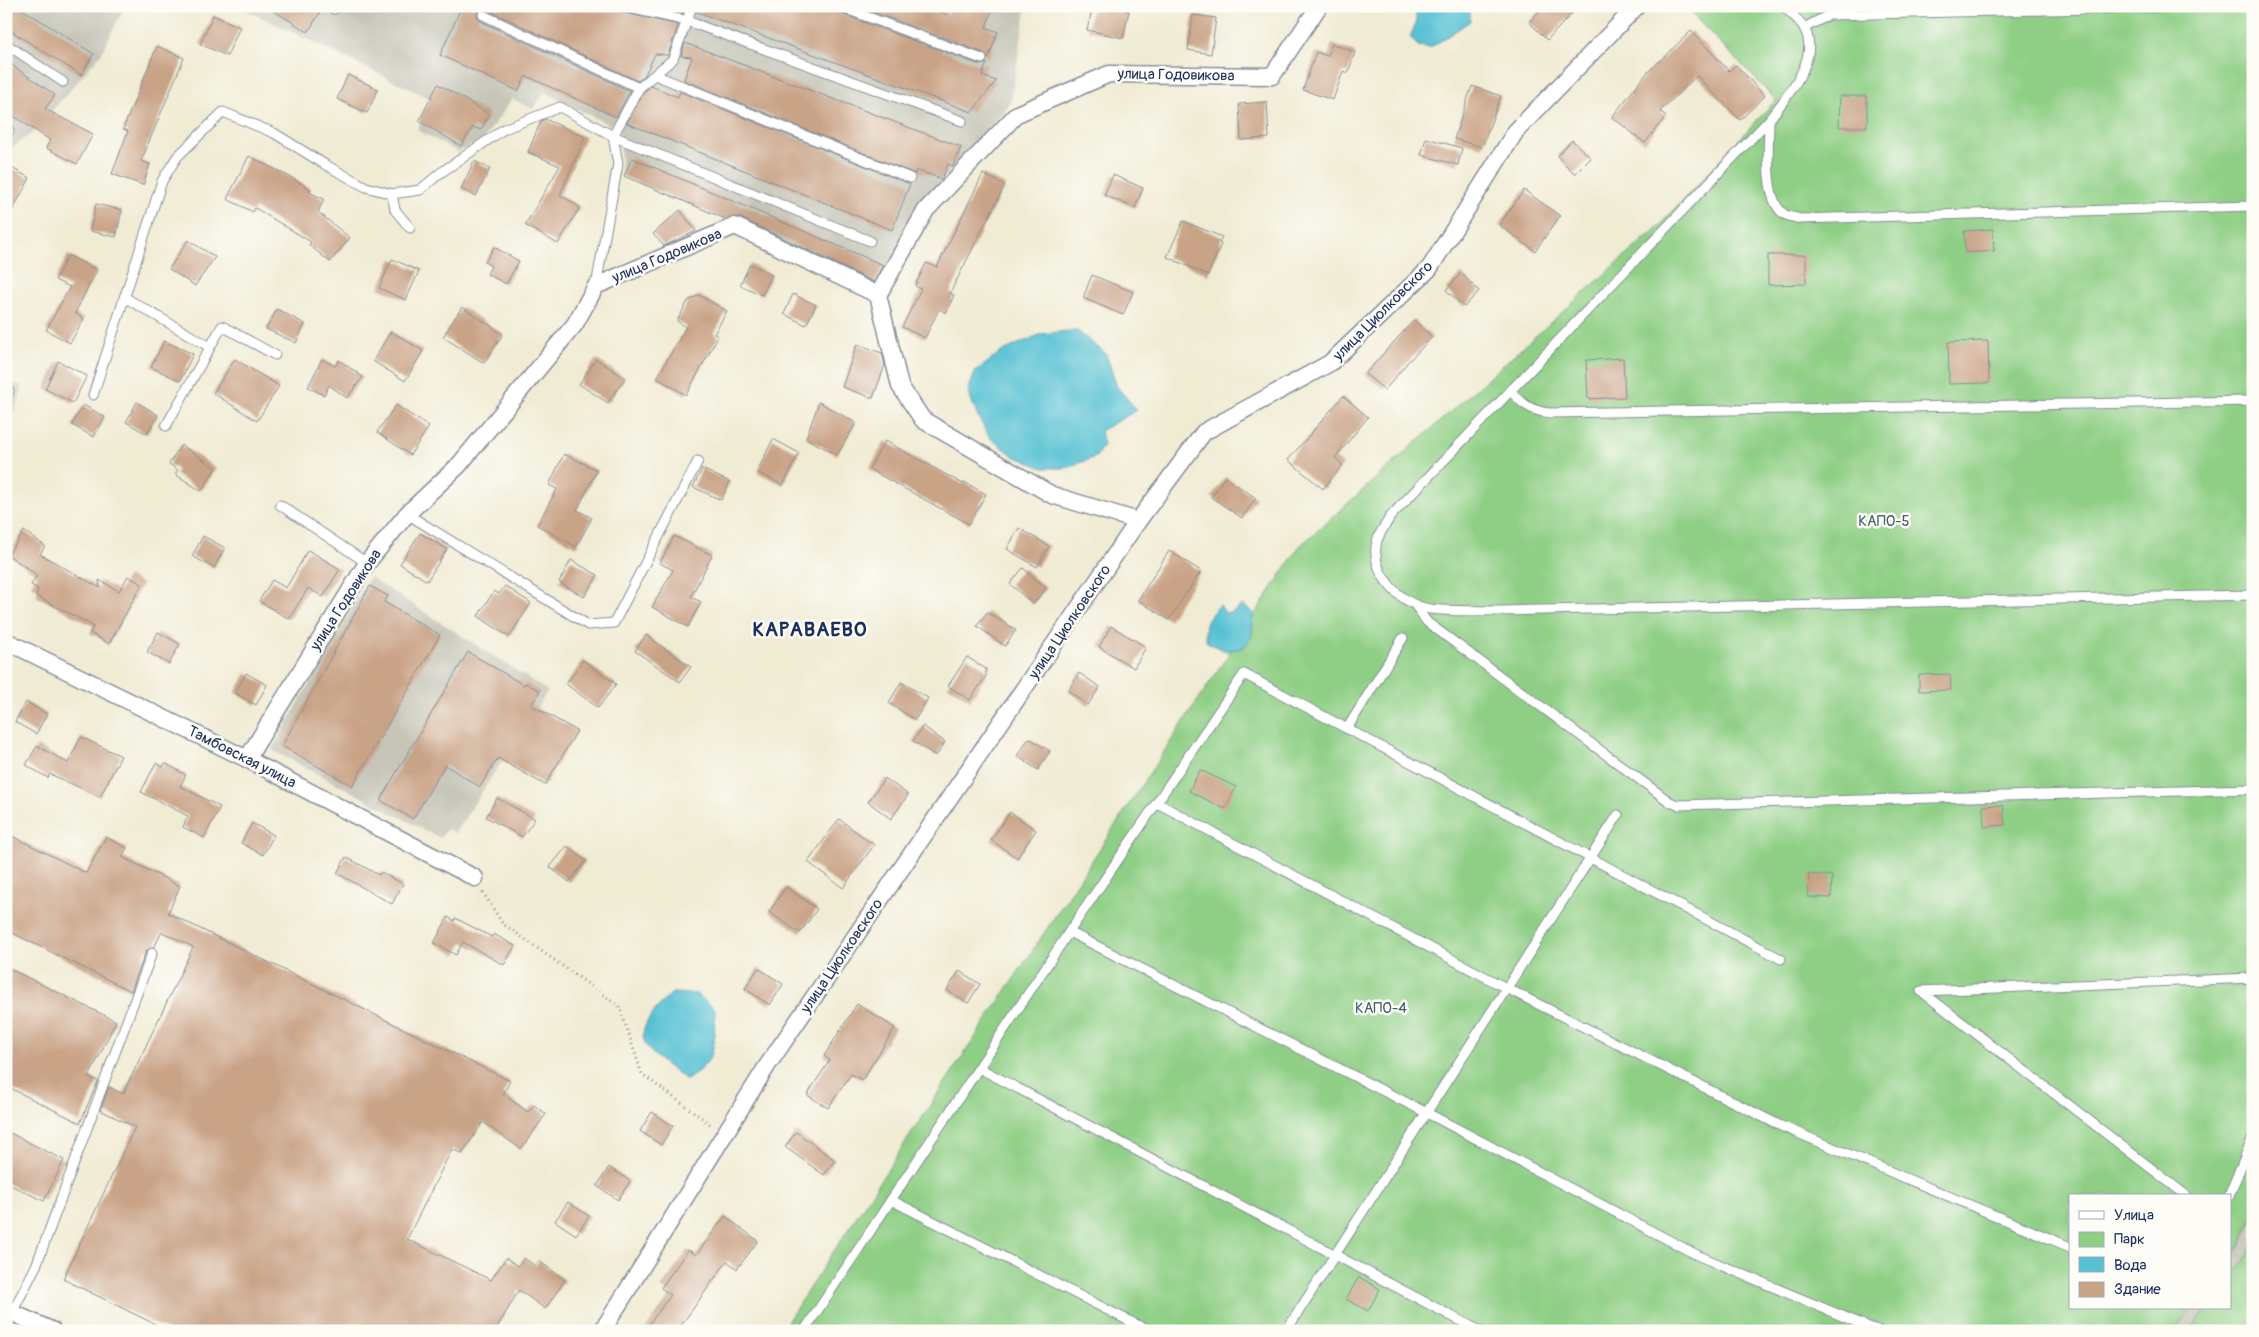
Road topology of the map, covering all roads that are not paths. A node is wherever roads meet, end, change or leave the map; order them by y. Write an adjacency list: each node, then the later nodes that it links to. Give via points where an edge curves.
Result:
1 (621, 6): 9 (lane)
2 (692, 6): 9 (lane)
3 (838, 6): 12 (lane)
4 (1319, 6): 25 (street, улица Годовикова, via 1272,76 1110,74 1017,114 926,210)
5 (1637, 6): 36 (street, улица Циолковского, via 1516,131 1429,269 1330,363 1204,432)
6 (1784, 6): 10 (lane)
7 (2215, 6): 10 (lane, via 1829,15)
8 (483, 15): 15 (lane)
9 (687, 21): 13 (lane, via 673,59); 17 (lane)
10 (1804, 28): 16 (lane, via 1808,51 1802,75)
11 (6, 44): 14 (lane)
12 (982, 59)
13 (655, 76): 15 (lane); 19 (lane)
14 (63, 82)
15 (640, 88): 18 (lane)
16 (1769, 120): 21 (lane, via 1768,169 1774,201 1784,214 1799,218); 29 (lane)
17 (962, 122)
18 (613, 136): 20 (lane, via 560,107 504,129 420,190); 23 (lane); 24 (lane, via 618,164)
19 (910, 178)
20 (392, 194): 22 (lane, via 395,210); 26 (lane, via 366,187 274,133 223,112 177,156 162,180)
21 (2253, 206)
22 (410, 228)
23 (870, 241)
24 (596, 286): 25 (street, улица Годовикова, via 735,226); 35 (street, улица Годовикова, via 575,324 459,464)
25 (878, 295): 36 (street, via 900,386 923,420 1052,495)
26 (124, 297): 27 (lane); 30 (lane)
27 (210, 346): 28 (lane, via 222,326); 32 (lane)
28 (275, 355)
29 (1510, 390): 31 (lane, via 1522,404 1536,412 1550,413); 39 (lane, via 1390,517 1377,541 1377,564 1386,581 1399,595)
30 (92, 395)
31 (2253, 401)
32 (166, 426)
33 (698, 461): 35 (lane, via 614,624 588,625)
34 (280, 505): 37 (lane)
35 (407, 514): 37 (street, улица Годовикова)
36 (1138, 521): 66 (street, улица Циолковского, via 767,1066)
37 (367, 563): 43 (street, улица Годовикова)
38 (2253, 595): 39 (lane, via 1598,610 1430,609)
39 (1414, 604): 44 (lane, via 1428,622 1678,805)
40 (1403, 638): 42 (lane)
41 (6, 641): 43 (street, Тамбовская улица)
42 (1348, 727): 45 (lane, via 1244,674); 47 (lane)
43 (247, 758): 48 (street, Тамбовская улица)
44 (2253, 789)
45 (1156, 803): 49 (lane); 53 (lane)
46 (1618, 815): 47 (lane)
47 (1592, 859): 51 (lane); 53 (lane)
48 (475, 878)
49 (1069, 932): 54 (lane); 55 (lane)
50 (152, 953): 62 (lane, via 36,1266)
51 (1781, 959)
52 (2253, 978): 57 (lane, via 1921,991)
53 (1508, 989): 55 (lane); 60 (lane, via 1780,1126)
54 (979, 1068): 59 (lane); 61 (lane)
55 (1427, 1113): 61 (lane); 70 (lane, via 1699,1256)
56 (2253, 1137): 58 (lane)
57 (2184, 1194)
58 (2230, 1194)
59 (891, 1200): 64 (lane); 67 (lane)
60 (2069, 1247)
61 (1336, 1254): 68 (lane); 69 (lane)
62 (9, 1312): 63 (street)
63 (26, 1326): 65 (street)
64 (806, 1330)
65 (53, 1331)
66 (602, 1331)
67 (1149, 1331)
68 (1286, 1331)
69 (1480, 1331)
70 (1878, 1331)

